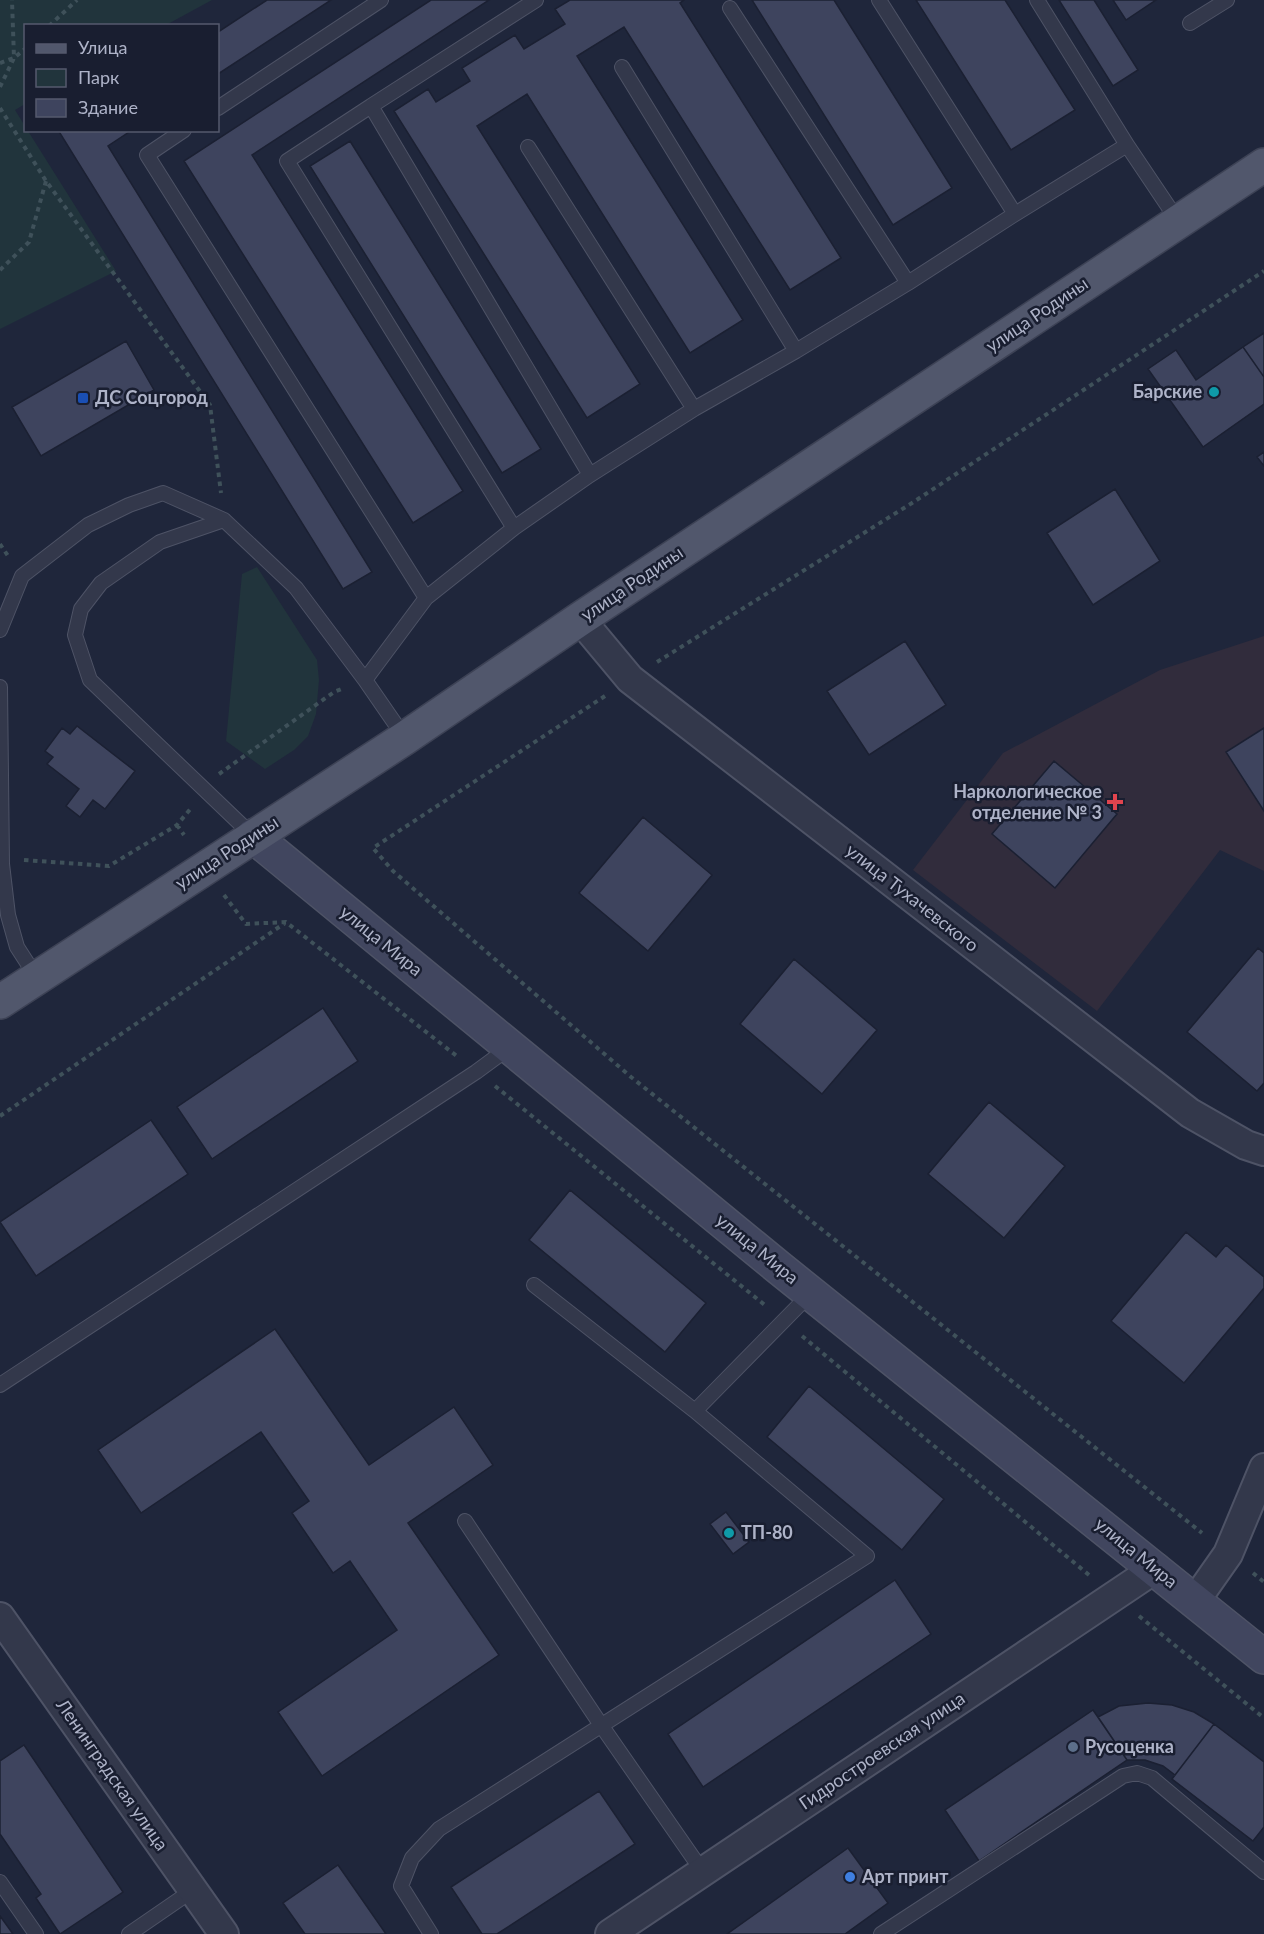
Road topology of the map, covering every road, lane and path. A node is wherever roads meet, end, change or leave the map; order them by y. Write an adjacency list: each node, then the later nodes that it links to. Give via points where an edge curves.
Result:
1 (12, 0): 12 (path)
2 (77, 0): 10 (path)
3 (381, 0): 17 (lane)
4 (536, 0): 16 (lane)
5 (879, 0): 24 (lane)
6 (1037, 0): 20 (lane)
7 (1227, 0): 9 (lane)
8 (730, 8): 28 (lane)
9 (1190, 23)
10 (52, 24)
11 (24, 50): 12 (path)
12 (14, 58): 13 (path); 15 (path)
13 (0, 63)
14 (622, 67): 29 (lane)
15 (0, 87)
16 (371, 106): 31 (lane); 33 (lane, via 287,161)
17 (219, 107)
18 (0, 108): 23 (path)
19 (181, 132): 34 (lane, via 147,155)
20 (1128, 145): 24 (lane); 25 (lane)
21 (528, 147): 30 (lane)
22 (1261, 174): 25 (main road, улица Родины)
23 (46, 181): 26 (path, via 29,242); 32 (path, via 210,405)
24 (1015, 214): 28 (lane)
25 (1178, 221): 35 (main road, улица Родины)
26 (0, 270)
27 (1264, 271): 38 (path, via 912,503)
28 (908, 283): 29 (lane)
29 (796, 351): 30 (lane)
30 (694, 409): 31 (lane)
31 (590, 475): 33 (lane)
32 (224, 520): 36 (lane, via 163,493 88,525 22,576); 37 (lane, via 296,588); 43 (lane, via 160,542 101,583 81,609 75,636 90,680)
33 (513, 528): 34 (lane)
34 (426, 598): 37 (lane)
35 (580, 620): 38 (street, улица Тухачевского); 40 (main road, улица Родины)
36 (0, 630)
37 (365, 680): 40 (lane)
38 (630, 680): 51 (street, улица Тухачевского, via 1190,1113); 59 (path, via 373,848 393,871 631,1077)
39 (0, 687): 46 (lane, via 2,864 7,905 17,947)
40 (405, 738): 43 (main road, улица Родины)
41 (177, 825): 42 (path)
42 (183, 835)
43 (253, 836): 46 (main road, улица Родины); 48 (main road, улица Мира)
44 (223, 893): 45 (path, via 246,924)
45 (286, 922): 49 (path); 50 (path)
46 (37, 978): 47 (main road, улица Родины)
47 (0, 1002)
48 (510, 1047): 49 (lane); 53 (main road, улица Мира)
49 (476, 1072): 54 (path); 55 (lane)
50 (0, 1116)
51 (1264, 1151)
52 (534, 1285): 56 (lane)
53 (811, 1293): 54 (lane); 60 (main road, улица Мира)
54 (784, 1320): 56 (lane); 62 (path)
55 (0, 1386)
56 (695, 1411): 67 (lane, via 867,1556)
57 (1264, 1468): 59 (street)
58 (465, 1521): 67 (lane)
59 (1228, 1554): 61 (path); 63 (street)
60 (1156, 1568): 62 (street, Гидростроевская улица); 63 (main road, улица Мира)
61 (1264, 1582)
62 (1113, 1595): 66 (path); 68 (street, Гидростроевская улица)
63 (1195, 1601): 65 (main road, улица Мира)
64 (0, 1617): 71 (street, Ленинградская улица)
65 (1264, 1657)
66 (1264, 1718)
67 (602, 1725): 68 (lane); 76 (lane, via 439,1829 412,1858 400,1886)
68 (703, 1872): 72 (street, Гидростроевская улица)
69 (1264, 1872): 77 (lane, via 1152,1778 1137,1773 1123,1776)
70 (0, 1882): 73 (lane)
71 (193, 1890): 74 (lane); 75 (street, Ленинградская улица)
72 (624, 1930)
73 (36, 1934)
74 (129, 1934)
75 (224, 1934)
76 (431, 1934)
77 (881, 1934)

